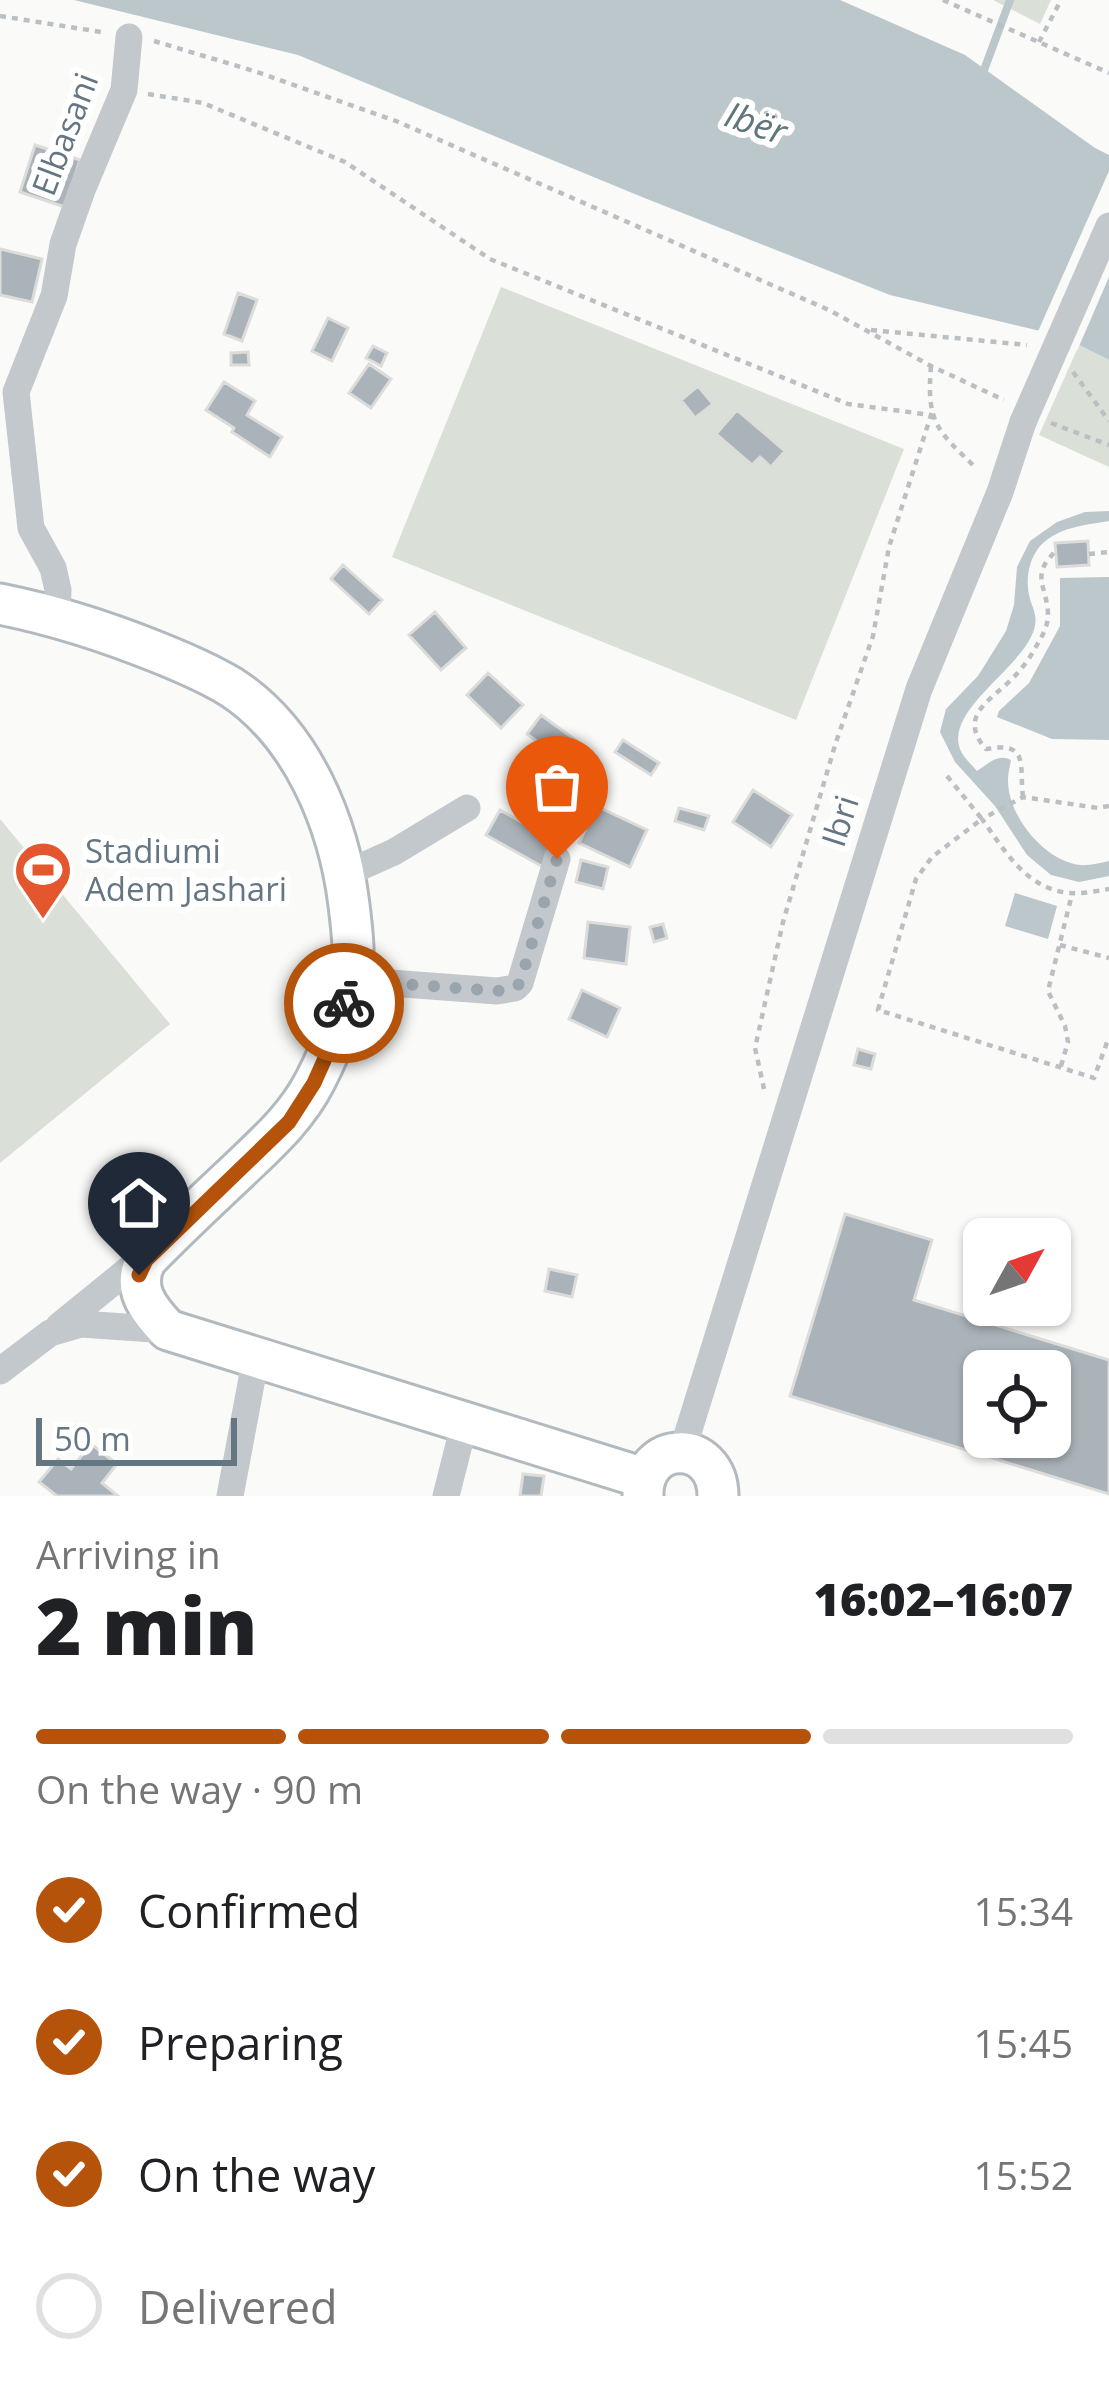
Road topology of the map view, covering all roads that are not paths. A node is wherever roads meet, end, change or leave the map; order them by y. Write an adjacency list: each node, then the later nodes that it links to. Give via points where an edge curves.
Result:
1 (128, 37): 3 (street, Elbasani, via 124,90 75,208 54,296)
2 (1109, 226): 16 (street, Ibri, bridge, via 919,689)
3 (8, 386): 5 (street, Elbasani, via 31,528 53,568)
4 (0, 604): 5 (street)
5 (57, 615): 8 (street, via 183,663 263,713 326,808)
6 (467, 808): 8 (street)
7 (557, 859): 9 (street, via 515,988)
8 (345, 874): 9 (street)
9 (350, 980): 10 (street, via 335,1036 289,1122)
10 (167, 1238): 11 (street, via 139,1275 146,1306); 12 (street)
11 (168, 1330): 12 (street, via 81,1324); 13 (street)
12 (50, 1333): 14 (street)
13 (256, 1357): 15 (street); 18 (street)
14 (0, 1370)
15 (465, 1421): 17 (street); 19 (street)
16 (682, 1453): 17 (street, via 659,1459); 20 (street, via 712,1470)
17 (643, 1487)
18 (230, 1496)
19 (446, 1496)
20 (718, 1496)

